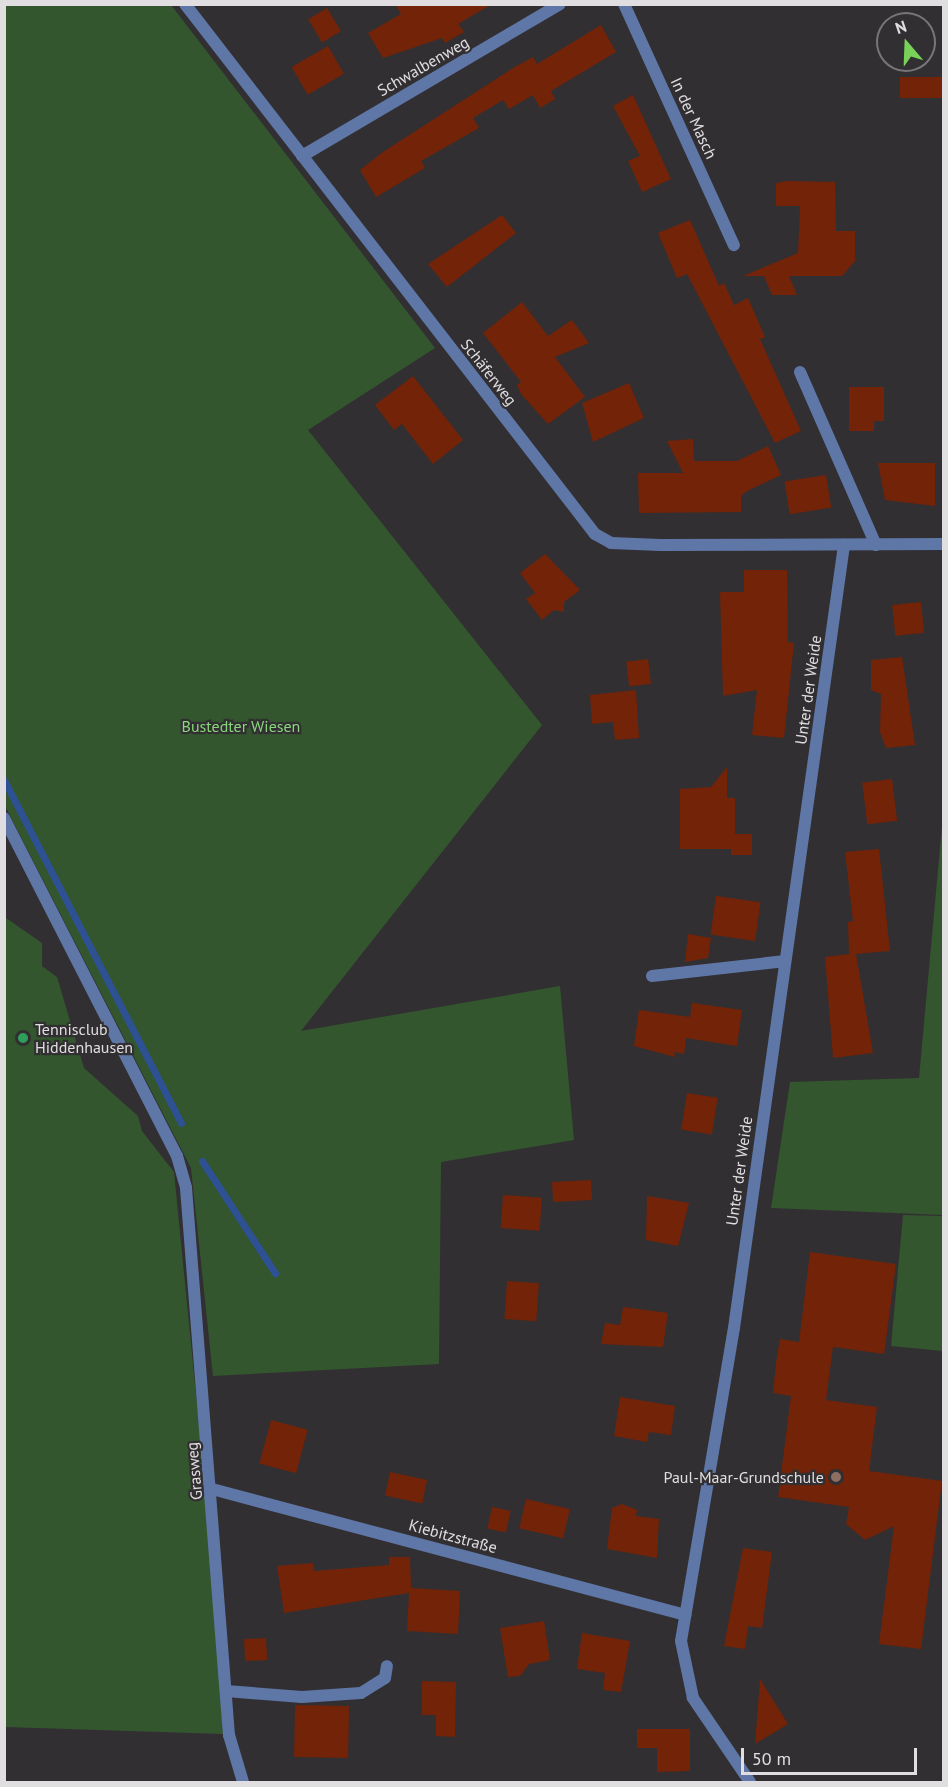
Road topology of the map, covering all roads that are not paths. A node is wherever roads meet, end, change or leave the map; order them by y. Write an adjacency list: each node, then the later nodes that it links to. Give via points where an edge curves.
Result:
1 (185, 4): 4 (street, Schäferweg)
2 (560, 4): 4 (street, Schwalbenweg)
3 (624, 4): 5 (street, In der Masch)
4 (302, 156): 8 (street, Schäferweg, via 596,534 611,543)
5 (734, 245)
6 (800, 372): 9 (street)
7 (944, 544): 9 (street, Schäferweg)
8 (844, 545): 9 (street, Schäferweg); 11 (street, Unter der Weide)
9 (876, 545)
10 (4, 818): 13 (street, Grasweg, via 177,1156 186,1188)
11 (785, 961): 12 (street); 14 (street, Unter der Weide, via 734,1328)
12 (651, 976)
13 (212, 1489): 14 (street, Kiebitzstraße); 16 (street, Grasweg)
14 (686, 1615): 18 (street, Unter der Weide, via 681,1655 693,1698)
15 (387, 1666): 16 (street, via 385,1678 361,1692 302,1696)
16 (226, 1691): 17 (street, Grasweg, via 229,1735)
17 (243, 1782)
18 (750, 1782)

